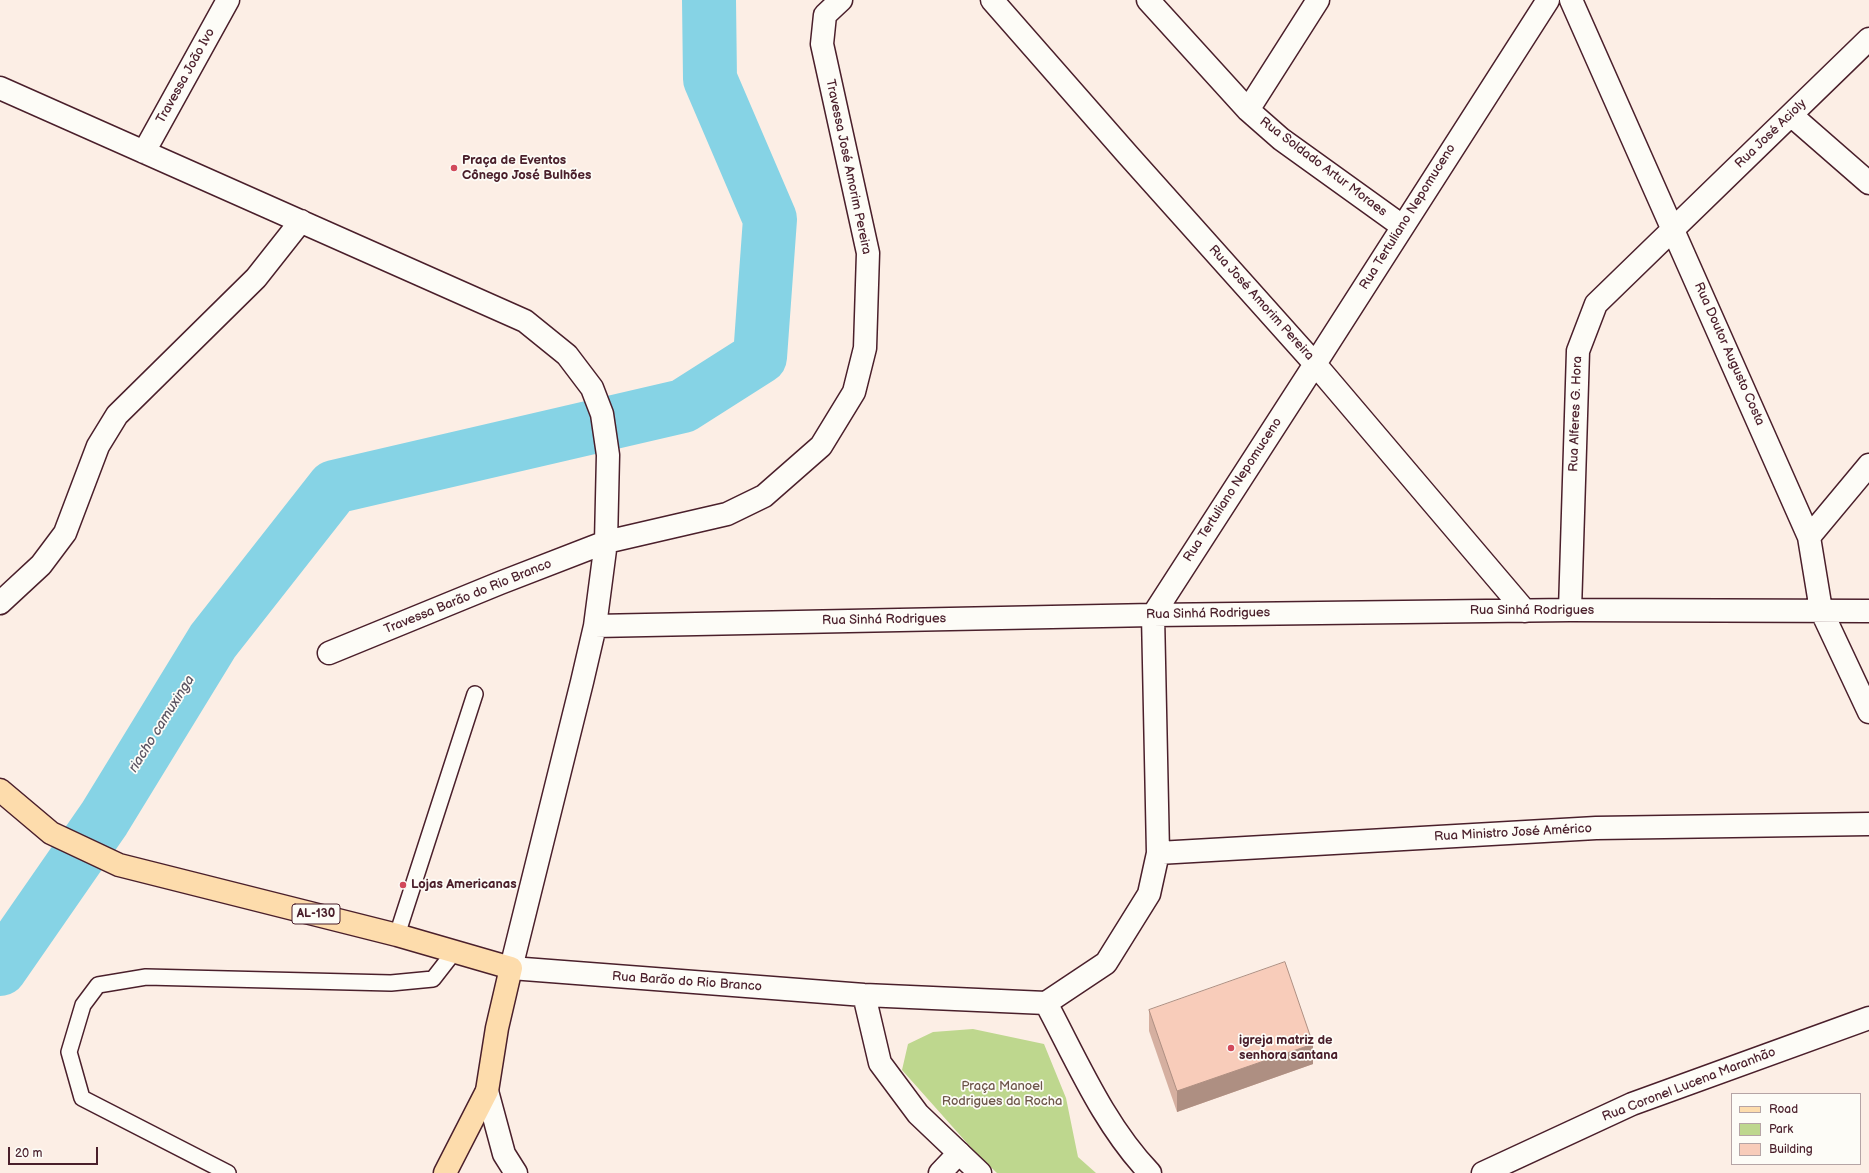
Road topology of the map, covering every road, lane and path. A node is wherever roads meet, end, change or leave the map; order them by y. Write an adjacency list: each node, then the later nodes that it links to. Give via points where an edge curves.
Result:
1 (228, 0): 12 (street, Travessa João Ivo)
2 (841, 0): 20 (street, Travessa José Amorim Pereira, via 825,15 822,44 868,253 865,348 854,392 821,446 764,496 727,514)
3 (992, 0): 17 (street, Rua José Amorim Pereira)
4 (1148, 0): 10 (street, Rua Soldado Artur Moraes)
5 (1318, 0): 10 (street)
6 (1548, 0): 15 (street, Rua Tertuliano Nepomuceno)
7 (1571, 0): 16 (street, Rua Doutor Augusto Costa)
8 (1869, 39): 11 (street, Rua José Acioly)
9 (0, 88): 12 (street)
10 (1248, 110): 15 (street, Rua Soldado Artur Moraes, via 1281,139)
11 (1791, 115): 13 (street); 16 (street, Rua José Acioly)
12 (144, 152): 14 (street)
13 (1869, 183)
14 (301, 221): 20 (street, via 525,321 567,355 592,388 602,414 608,455); 21 (street, via 256,278 117,416 98,446 65,532 41,565)
15 (1402, 226): 17 (street, Rua Tertuliano Nepomuceno)
16 (1674, 229): 19 (street, Rua Doutor Augusto Costa); 22 (street, Rua Alferes G. Hora, via 1596,304 1578,351)
17 (1315, 364): 25 (street, Rua José Amorim Pereira); 26 (street, Rua Tertuliano Nepomuceno)
18 (1869, 465): 19 (street)
19 (1809, 536): 23 (street, Rua Doutor Augusto Costa)
20 (606, 542): 27 (street); 28 (street, Travessa Barão do Rio Branco)
21 (0, 603)
22 (1570, 610): 23 (street, Rua Sinhá Rodrigues); 25 (street, Rua Sinhá Rodrigues)
23 (1821, 610): 24 (street, Rua Sinhá Rodrigues); 30 (street, Rua Doutor Augusto Costa)
24 (1869, 610)
25 (1525, 611): 26 (street, Rua Sinhá Rodrigues)
26 (1153, 615): 27 (street, Rua Sinhá Rodrigues); 33 (street)
27 (595, 626): 36 (street)
28 (330, 653)
29 (475, 694): 34 (lane)
30 (1869, 712)
31 (0, 790): 34 (main road, AL-130, via 51,833 119,865)
32 (1869, 824): 33 (street, Rua Ministro José Américo, via 1596,828)
33 (1158, 853): 38 (street, via 1149,894 1106,963)
34 (397, 935): 35 (main road, AL-130)
35 (454, 952): 36 (main road, AL-130); 43 (lane, via 433,979 391,983 146,977 98,985 83,1005 69,1052 82,1098)
36 (510, 968): 37 (street, Rua Barão do Rio Branco); 40 (main road)
37 (864, 995): 38 (street); 41 (street, via 880,1064 918,1114)
38 (1046, 1003): 48 (street, via 1105,1115)
39 (1869, 1018): 42 (street, Rua Coronel Lucena Maranhão, via 1632,1104)
40 (487, 1091): 44 (main road); 45 (street, via 504,1154)
41 (959, 1153): 46 (street); 47 (street)
42 (1489, 1172)
43 (228, 1173)
44 (445, 1173)
45 (516, 1173)
46 (940, 1173)
47 (980, 1173)
48 (1150, 1173)

